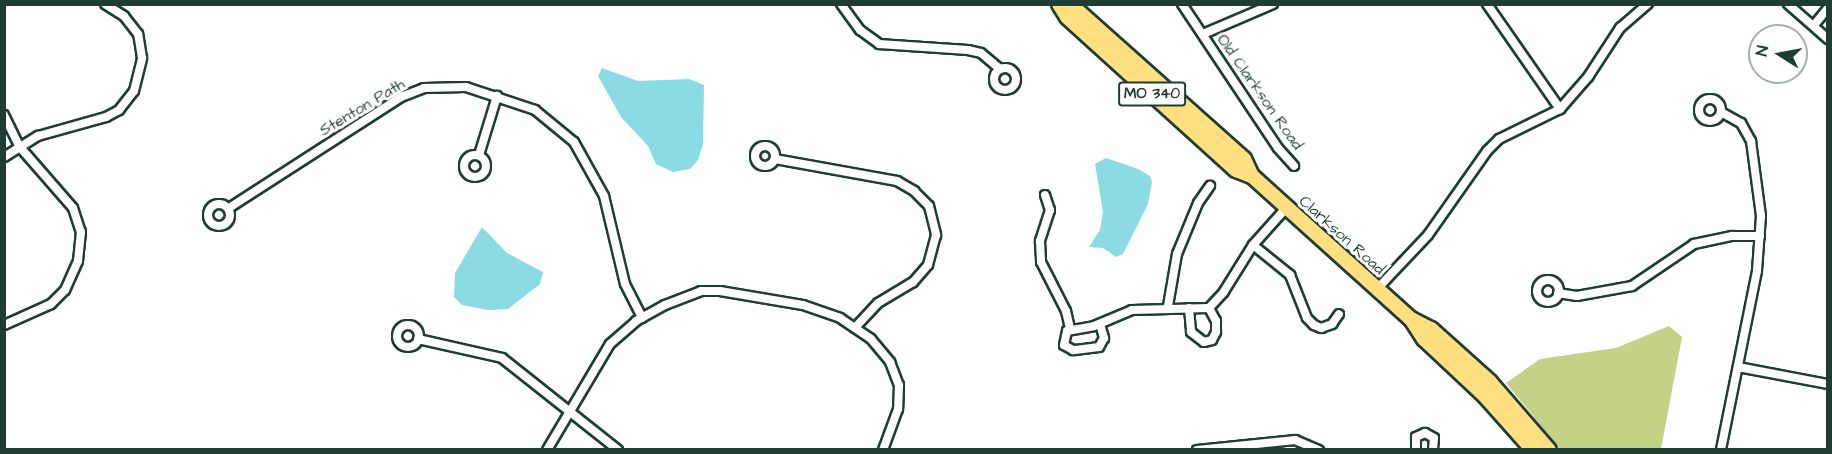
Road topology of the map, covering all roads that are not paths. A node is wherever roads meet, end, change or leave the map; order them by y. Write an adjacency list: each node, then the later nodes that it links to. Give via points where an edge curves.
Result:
1 (105, 4): 19 (street, via 124,15 138,34 142,58 134,91 119,110 106,117 38,136)
2 (841, 4): 14 (street, via 860,30 879,44 974,51 992,59)
3 (1059, 4): 24 (main road, Clarkson Road / MO 340, via 1067,17 1236,170)
4 (1070, 4): 24 (main road, Clarkson Road / MO 340, via 1244,159)
5 (1182, 4): 12 (street, Old Clarkson Road)
6 (1273, 4): 12 (street)
7 (1487, 4): 16 (street)
8 (1648, 4): 16 (street, via 1611,39 1588,77)
9 (1788, 4): 11 (street)
10 (1827, 8): 11 (street)
11 (1815, 24): 13 (street)
12 (1203, 34): 23 (street, Old Clarkson Road)
13 (1827, 39)
14 (1000, 69)
15 (497, 96): 20 (street); 28 (street, Stenton Path, via 448,86 424,88 401,97); 37 (street, Stenton Path, via 536,110 553,121 590,166 604,196 625,284)
16 (1560, 109): 31 (street, via 1499,139 1428,235)
17 (1721, 112): 29 (street, via 1741,123 1751,141 1759,183)
18 (4, 115): 19 (street)
19 (19, 146): 21 (street); 40 (street, via 73,208 81,242 71,280 58,298)
20 (479, 155)
21 (4, 157)
22 (775, 159): 41 (street, via 897,182 929,206 936,235 928,265 913,282 878,303)
23 (1294, 166)
24 (1252, 176): 27 (main road, Clarkson Road / MO 340)
25 (1210, 186): 33 (street, via 1198,203 1177,254)
26 (1045, 195): 42 (street, via 1050,210 1040,241 1041,261 1066,311)
27 (1287, 207): 30 (street); 31 (main road, Clarkson Road / MO 340)
28 (229, 208)
29 (1760, 236): 32 (street, via 1732,236 1694,244 1632,286 1577,296); 44 (street)
30 (1253, 245): 35 (street); 36 (street, via 1290,275 1307,318 1314,325 1321,328 1332,324)
31 (1377, 289): 38 (main road, Clarkson Road / MO 340)
32 (1558, 293)
33 (1168, 306): 34 (street); 39 (street, via 1132,310)
34 (1189, 308): 35 (street); 35 (street, via 1191,332 1204,342 1212,340 1216,332 1216,321)
35 (1209, 308)
36 (1339, 314)
37 (642, 318): 41 (street, via 701,291 720,291 803,305); 46 (street, via 610,344)
38 (1411, 319): 55 (main road, Clarkson Road / MO 340, via 1424,339 1493,404); 56 (main road, Clarkson Road / MO 340, via 1431,329 1490,382)
39 (1100, 324): 42 (street); 42 (street, via 1104,338 1092,348 1068,349 1063,341)
40 (4, 325)
41 (855, 328): 50 (street, via 882,350 899,385 897,416)
42 (1070, 329)
43 (418, 339): 46 (street, via 502,358)
44 (1738, 367): 45 (street); 57 (street)
45 (1827, 384)
46 (572, 411): 48 (street); 49 (street)
47 (1294, 445): 51 (street); 52 (street)
48 (547, 450)
49 (618, 450)
50 (883, 450)
51 (1197, 450)
52 (1318, 450)
53 (1416, 450): 54 (street, via 1414,440 1425,433 1434,438)
54 (1433, 450)
55 (1533, 450)
56 (1549, 450)
57 (1721, 450)

